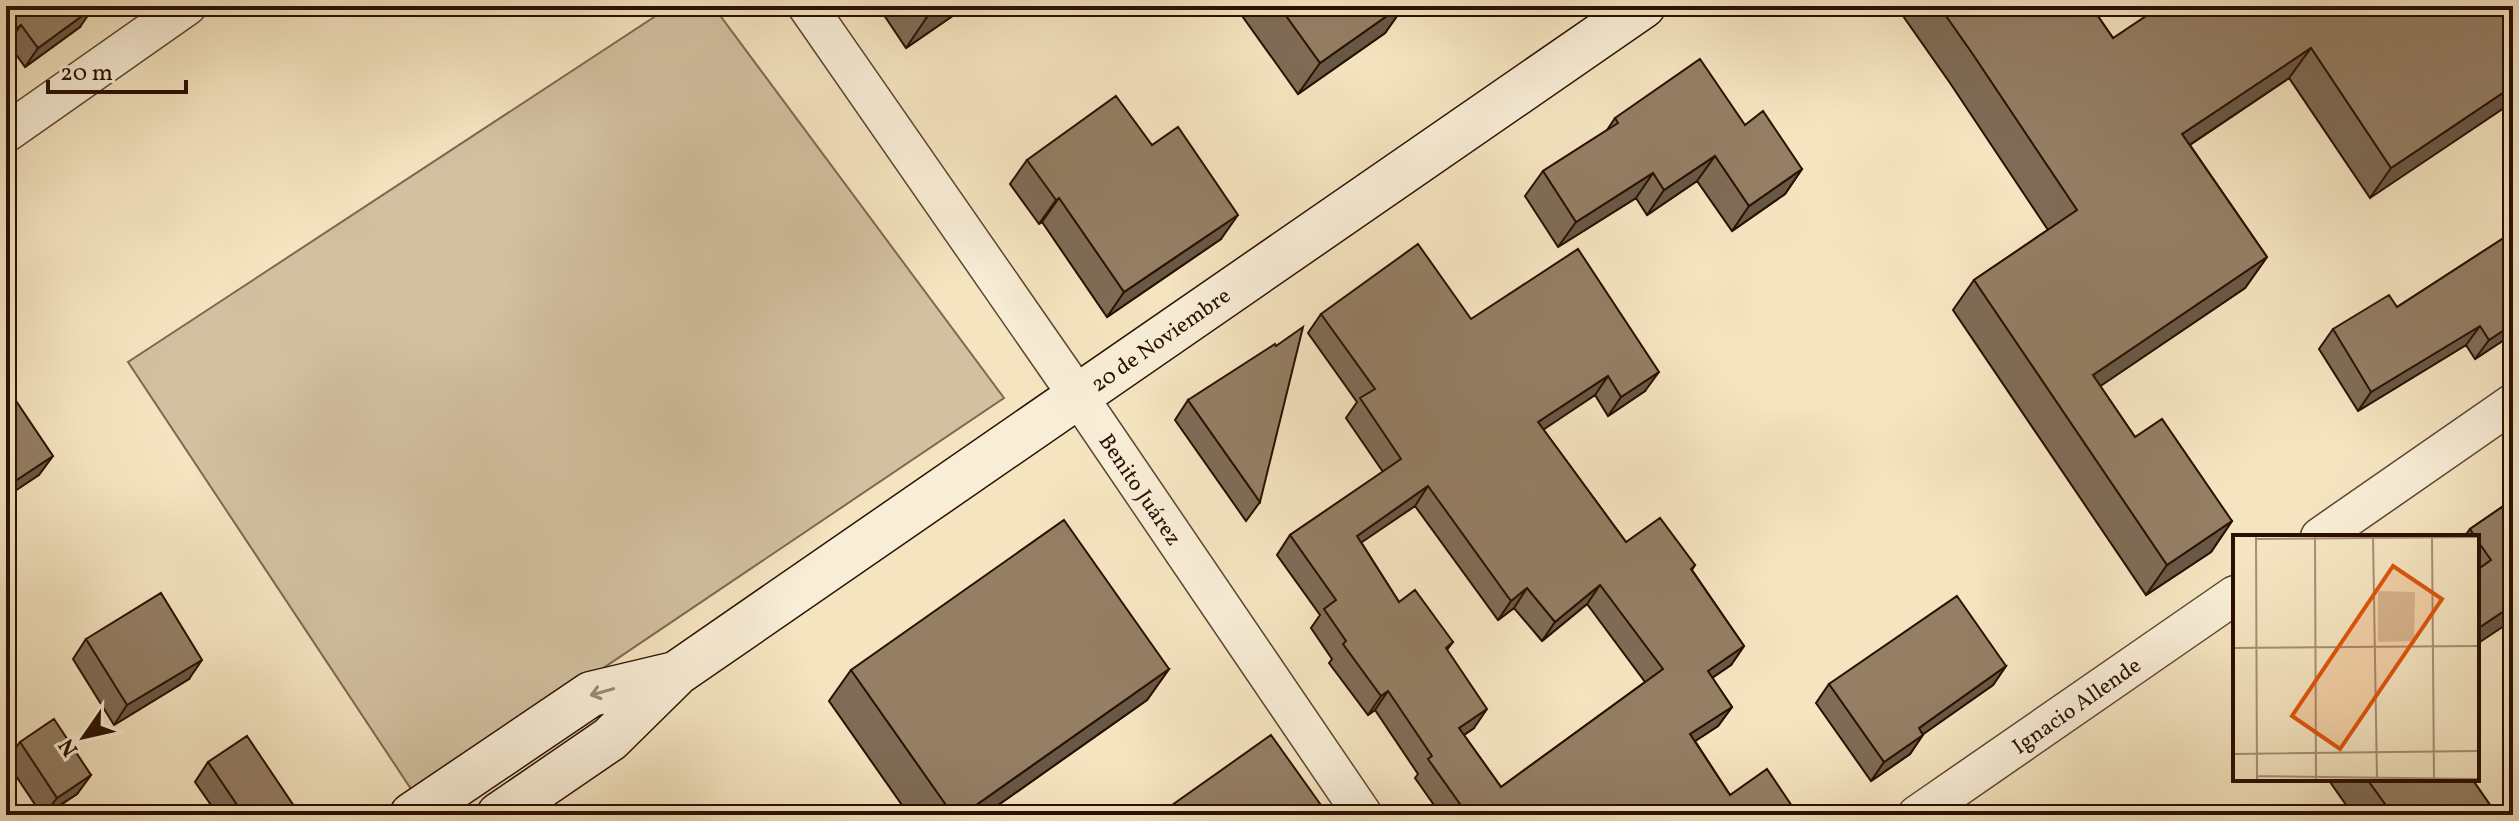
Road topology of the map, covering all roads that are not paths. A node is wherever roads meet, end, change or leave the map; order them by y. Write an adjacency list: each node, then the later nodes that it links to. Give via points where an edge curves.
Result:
1 (187, 6): 4 (street)
2 (807, 6): 5 (street, Benito Juárez)
3 (1643, 6): 5 (main road, 20 de Noviembre)
4 (6, 133)
5 (1078, 396): 9 (main road, 20 de Noviembre); 12 (street, Benito Juárez)
6 (2513, 403): 7 (street)
7 (2323, 535)
8 (2233, 596): 13 (street, Ignacio Allende)
9 (677, 673): 10 (main road, 20 de Noviembre, one-way to 10, via 591,694); 11 (main road, 20 de Noviembre, via 610,739)
10 (412, 815)
11 (499, 815)
12 (1363, 815)
13 (1917, 815)

